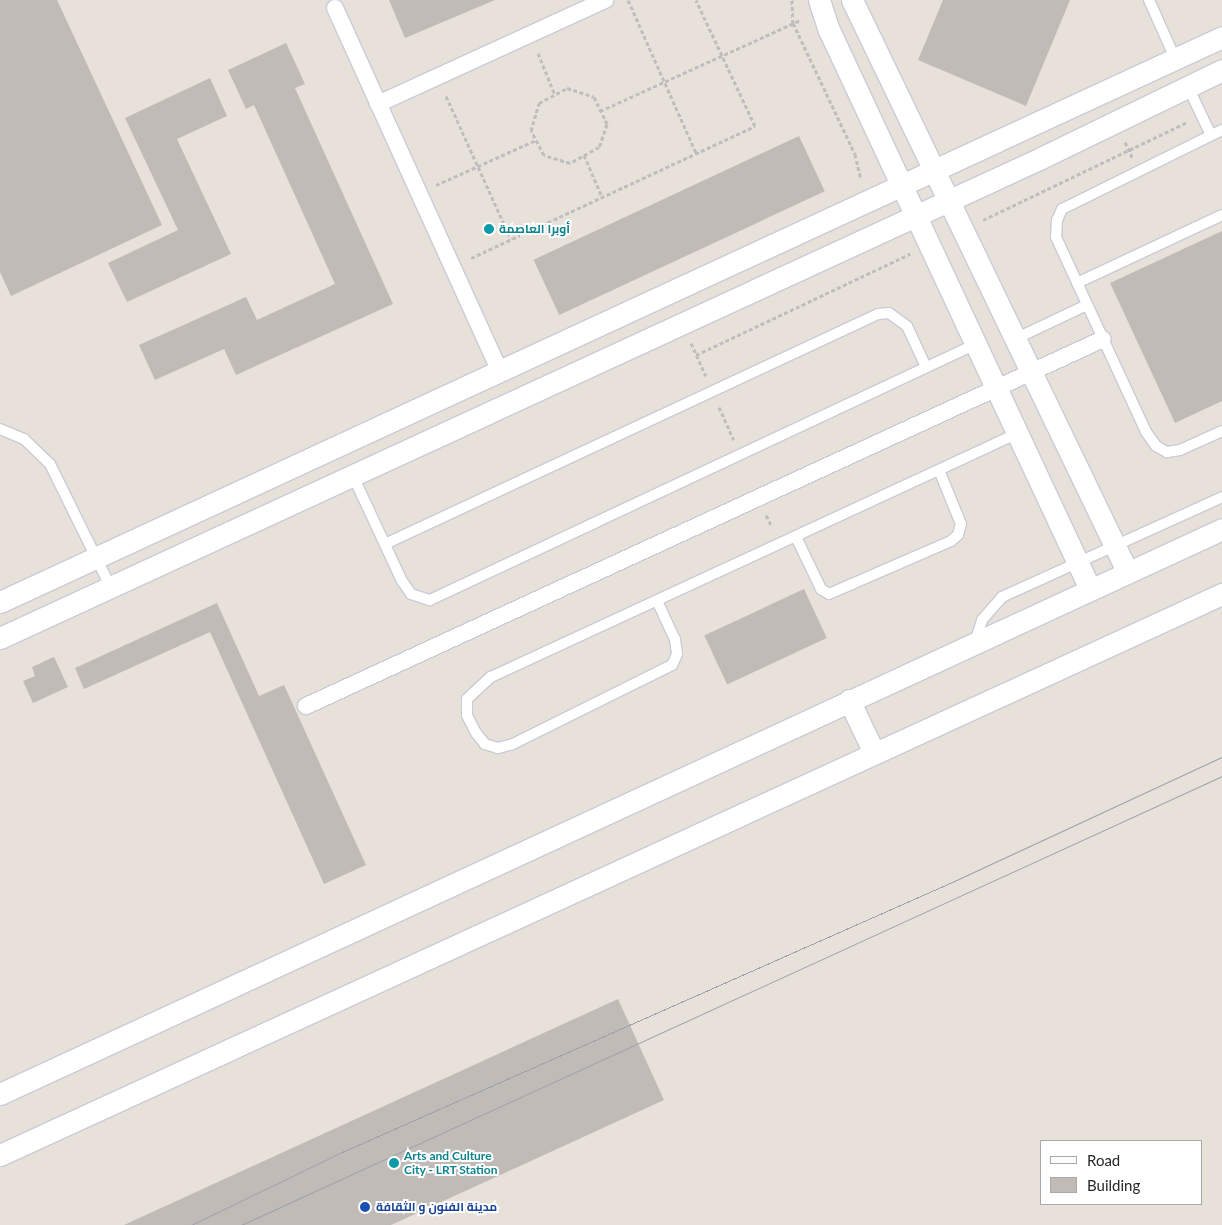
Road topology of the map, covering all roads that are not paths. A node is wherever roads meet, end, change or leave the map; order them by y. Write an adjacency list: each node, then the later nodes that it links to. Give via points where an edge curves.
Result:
1 (605, 0): 10 (street)
2 (852, 0): 13 (street)
3 (1149, 0): 7 (lane)
4 (820, 5): 14 (street)
5 (334, 8): 10 (street)
6 (1222, 37): 7 (street)
7 (1175, 58): 13 (street)
8 (1222, 70): 9 (street)
9 (1188, 87): 12 (lane); 15 (street)
10 (378, 104): 24 (street)
11 (1222, 130): 12 (lane)
12 (1211, 135): 18 (lane, via 1062,209 1057,220 1056,237)
13 (934, 170): 14 (street); 15 (street)
14 (902, 185): 17 (street); 24 (street)
15 (948, 201): 17 (street); 20 (street)
16 (1222, 215): 18 (lane)
17 (916, 216): 22 (street); 31 (street)
18 (1077, 283): 19 (lane)
19 (1087, 305): 20 (lane); 21 (lane)
20 (1015, 339): 25 (street)
21 (1102, 339): 25 (street); 28 (lane, via 1146,432 1156,446 1166,452 1180,450)
22 (976, 344): 23 (lane); 26 (street)
23 (926, 367): 35 (lane, via 907,326 890,313 878,314); 35 (lane, via 430,600 411,594)
24 (500, 371): 37 (street)
25 (1031, 372): 26 (street); 36 (street)
26 (996, 388): 29 (street); 48 (street)
27 (0, 429): 37 (lane, via 24,439 50,464)
28 (1222, 431)
29 (1018, 433): 30 (lane); 38 (street)
30 (939, 470): 34 (lane); 34 (lane, via 961,524 958,535 951,541 828,594 821,589)
31 (354, 476): 35 (lane); 40 (street)
32 (1222, 496): 36 (lane)
33 (1222, 529): 39 (street)
34 (796, 537): 44 (lane)
35 (385, 544)
36 (1115, 545): 38 (lane); 39 (street)
37 (96, 558): 40 (lane); 43 (street)
38 (1078, 562): 41 (street); 46 (lane, via 1002,597 982,620)
39 (1127, 571): 41 (street)
40 (111, 588): 45 (street)
41 (1090, 589): 46 (street)
42 (1222, 594): 49 (street)
43 (0, 602)
44 (658, 602): 44 (lane, via 491,677 477,687 468,699 467,707 467,715 476,733 485,744 498,748 513,744 672,666 677,654 675,639)
45 (0, 638)
46 (975, 642): 47 (street)
47 (849, 700): 49 (street); 50 (street)
48 (306, 706)
49 (874, 753): 51 (street)
50 (0, 1094)
51 (0, 1155)

